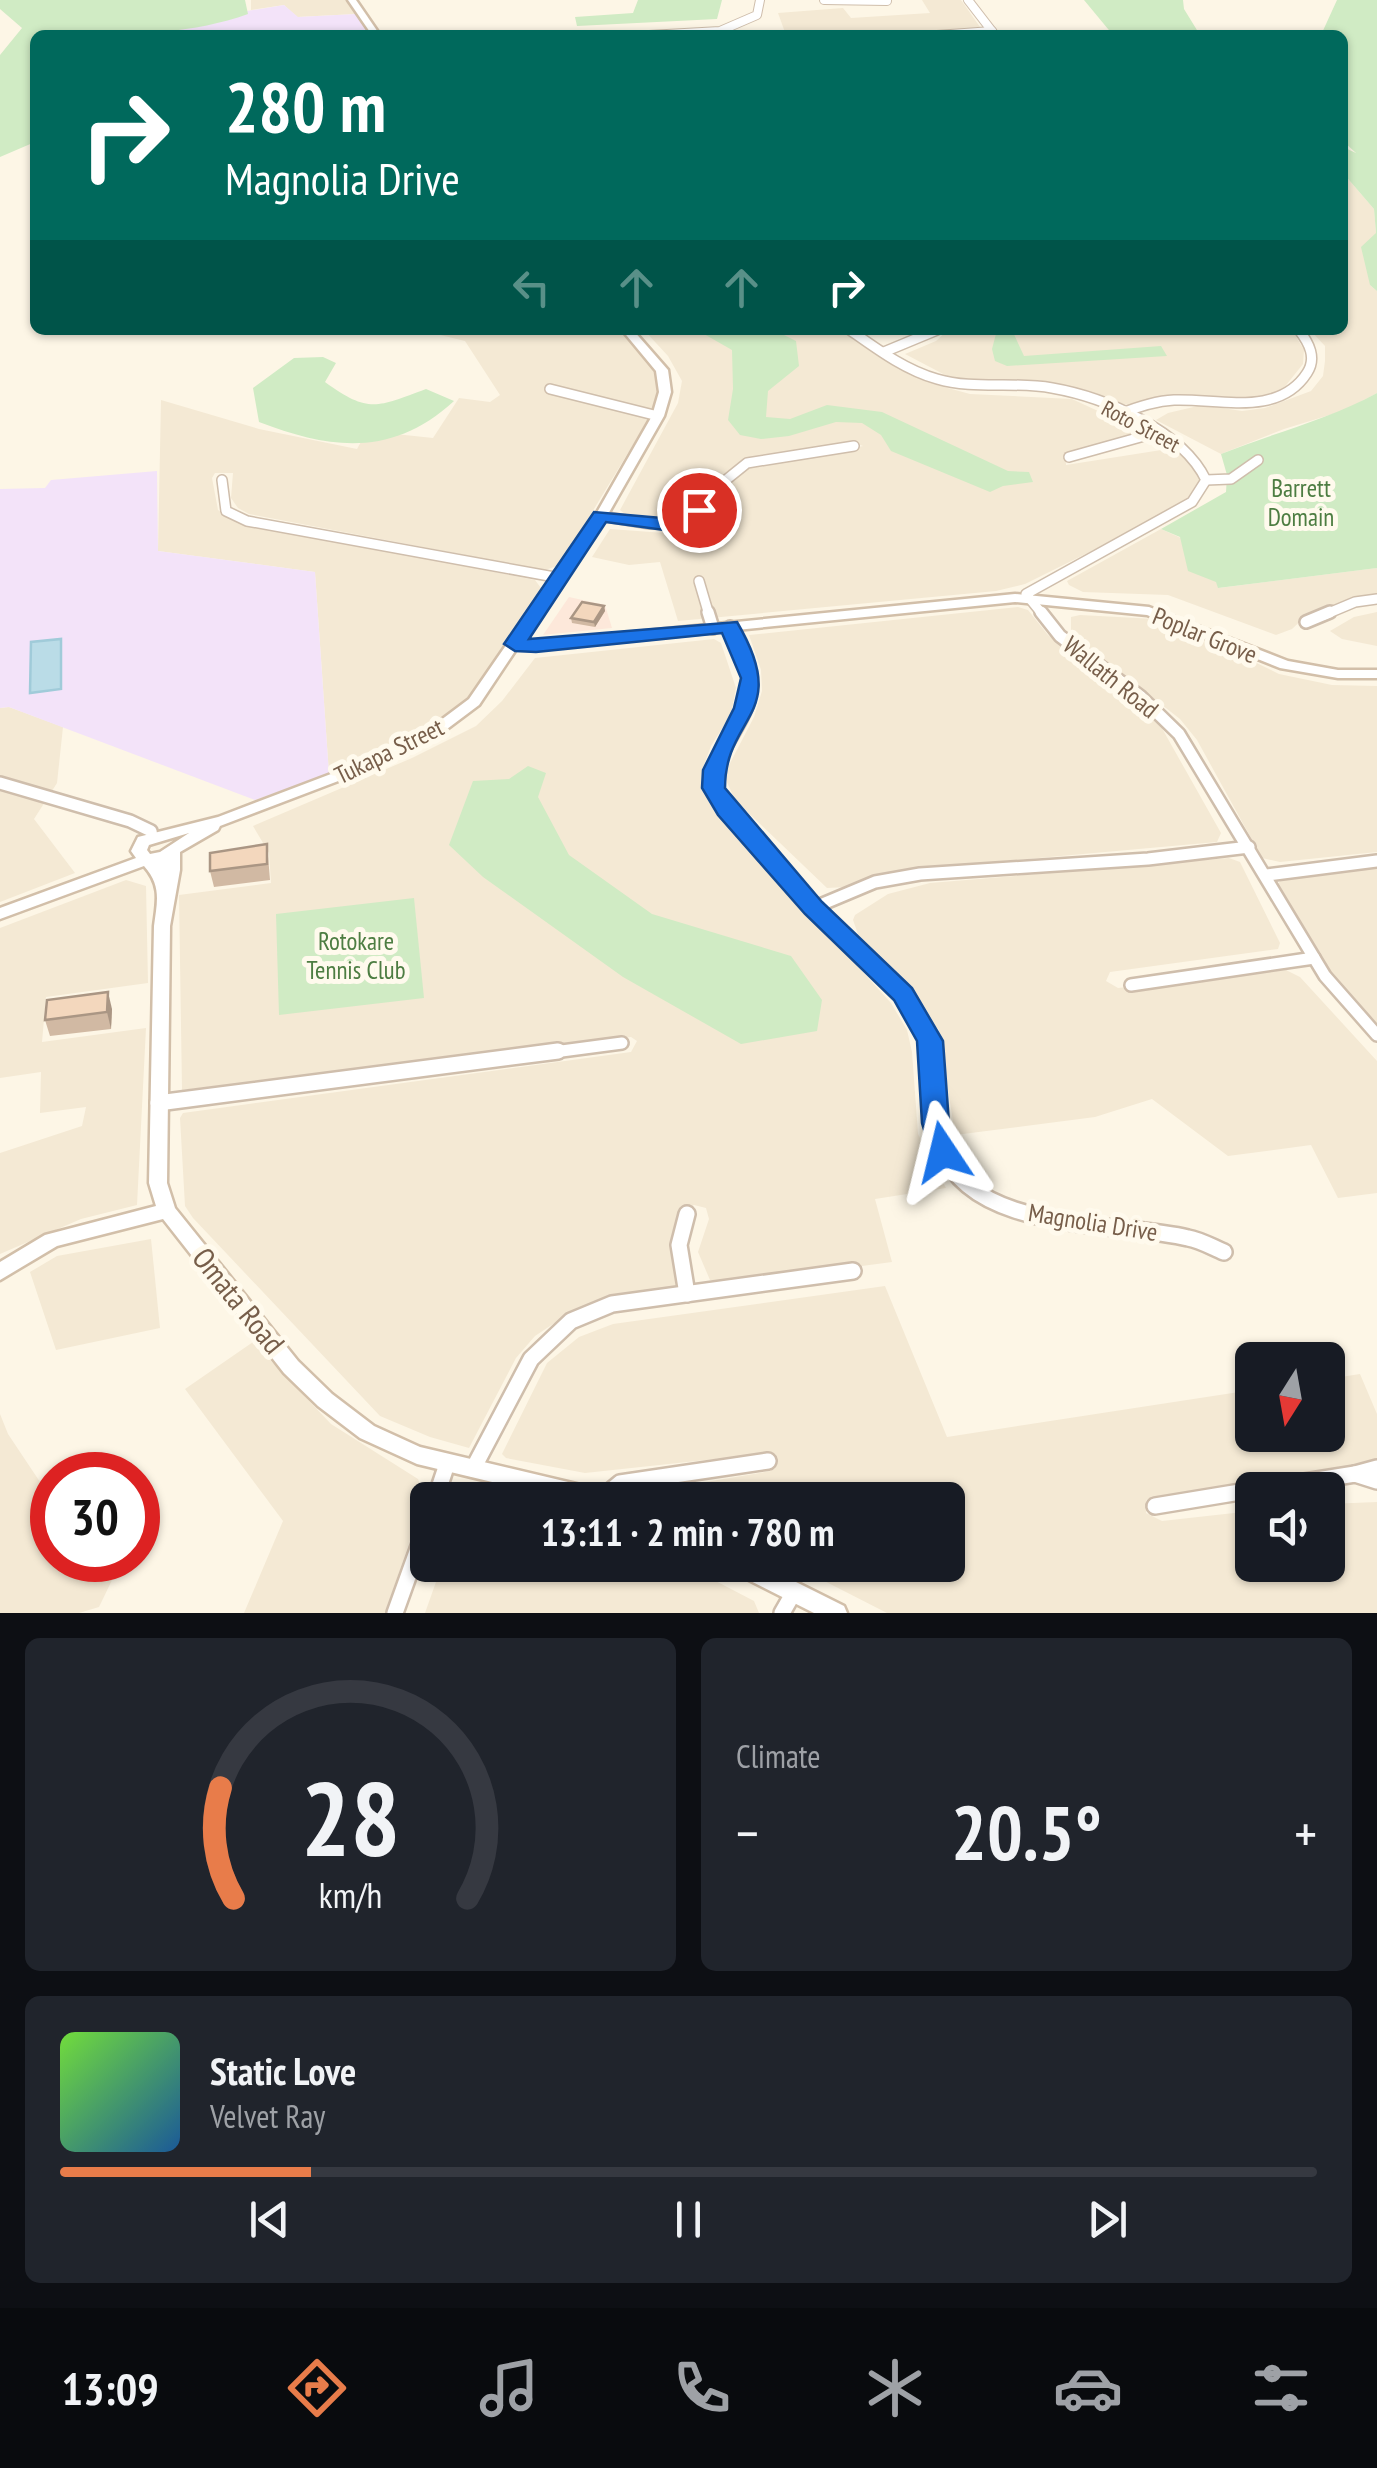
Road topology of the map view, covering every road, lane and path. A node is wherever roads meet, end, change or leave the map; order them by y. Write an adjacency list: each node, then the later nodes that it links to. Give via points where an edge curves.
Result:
1 (352, 0): 6 (street)
2 (760, 0): 7 (street, via 757,15)
3 (824, 0): 5 (street)
4 (968, 0): 8 (street)
5 (888, 1)
6 (373, 30)
7 (718, 30)
8 (992, 30)
9 (631, 335): 16 (street, Tukapa Street, via 662,370)
10 (858, 335): 13 (street, Roto Street)
11 (925, 335): 13 (street)
12 (1303, 335): 15 (street, via 1310,367 1283,393 1248,402 1163,401)
13 (884, 352): 15 (street, Roto Street, via 942,380 1064,390)
14 (550, 388): 16 (street)
15 (1120, 414): 17 (street, Roto Street)
16 (658, 416): 24 (street, Tukapa Street)
17 (1155, 432): 19 (street); 22 (street, Roto Street, via 1194,456)
18 (854, 446): 23 (street, via 747,464 710,492)
19 (1069, 457)
20 (1258, 460): 22 (street, via 1231,479)
21 (222, 480): 26 (street, via 226,511 247,521)
22 (1206, 480): 28 (street, via 1192,502 1026,594)
23 (699, 510): 25 (street); 25 (street, via 698,531)
24 (601, 516): 25 (street); 26 (street, Tukapa Street)
25 (664, 524)
26 (560, 578): 33 (street, Tukapa Street)
27 (699, 581): 32 (street)
28 (1032, 600): 31 (street); 34 (street, Poplar Grove, via 1149,611 1270,661); 38 (street, Wallath Road, via 1060,636 1141,696 1179,734)
29 (1377, 600): 30 (street)
30 (1306, 622)
31 (730, 626): 32 (street); 43 (street, Magnolia Drive, via 751,678 745,708 714,770 714,788)
32 (713, 628): 33 (street)
33 (515, 644): 36 (street, Tukapa Street, via 474,702 430,735)
34 (1377, 674)
35 (0, 783): 37 (street, via 118,818)
36 (222, 821): 37 (street, Tukapa Street); 39 (street, Tukapa Street)
37 (147, 845): 39 (street, Tukapa Street, via 159,859); 39 (street, via 170,839); 42 (street); 44 (street, Tukapa Street)
38 (1249, 847): 41 (street, Wallath Road); 43 (street, via 920,874 875,882)
39 (173, 850): 42 (street, Omata Road)
40 (1377, 861): 41 (street)
41 (1266, 875): 45 (street, Wallath Road)
42 (166, 893): 49 (street, Omata Road)
43 (813, 908): 52 (street, Magnolia Drive, via 903,994 930,1041 936,1123 956,1175 984,1198 1028,1214 1190,1238)
44 (0, 914)
45 (1314, 958): 46 (street); 47 (street, Wallath Road)
46 (1131, 985)
47 (1377, 1035)
48 (622, 1043): 49 (street)
49 (158, 1103): 50 (street, Omata Road, via 158,1184)
50 (167, 1211): 54 (street, via 52,1240); 57 (street, Omata Road, via 324,1400 390,1445)
51 (687, 1214): 55 (street, via 679,1246)
52 (1224, 1252)
53 (853, 1271): 55 (street)
54 (0, 1272)
55 (687, 1294): 59 (street, via 592,1310 541,1343 526,1360)
56 (768, 1461): 65 (street)
57 (448, 1464): 59 (street, Omata Road); 63 (street)
58 (1377, 1468): 60 (street)
59 (473, 1469): 64 (street, Omata Road)
60 (1355, 1474): 61 (street); 62 (street)
61 (1345, 1476)
62 (1377, 1481)
63 (442, 1482)
64 (530, 1482)
65 (627, 1482)
66 (1235, 1493): 67 (street)
67 (1155, 1506)
68 (410, 1571): 71 (street)
69 (774, 1582): 70 (street)
70 (794, 1592): 72 (street); 73 (street)
71 (395, 1613)
72 (782, 1613)
73 (836, 1613)

